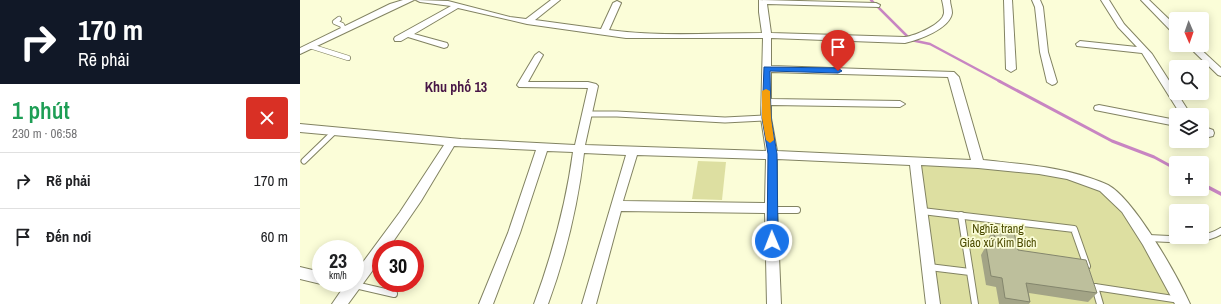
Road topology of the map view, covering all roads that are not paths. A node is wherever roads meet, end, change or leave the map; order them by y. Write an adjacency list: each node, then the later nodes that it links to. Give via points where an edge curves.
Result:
1 (410, 0): 17 (street)
2 (420, 0): 13 (street)
3 (472, 0): 13 (street)
4 (556, 0): 15 (street)
5 (946, 0): 19 (street, via 948,13 944,22 916,38 905,40)
6 (1008, 0): 28 (street)
7 (1036, 0): 30 (street, via 1044,52)
8 (1105, 0): 23 (street, via 1121,25)
9 (1145, 0): 16 (street)
10 (763, 1): 12 (street); 19 (street)
11 (618, 3): 18 (street)
12 (876, 4)
13 (459, 6): 15 (street); 21 (street, via 402,36)
14 (339, 19): 17 (lane, via 334,22 342,25)
15 (528, 22): 18 (street)
16 (1169, 24)
17 (344, 30): 22 (street)
18 (604, 31): 19 (street, via 661,36)
19 (767, 35): 27 (street)
20 (1080, 44): 23 (street)
21 (444, 45)
22 (303, 50): 26 (lane)
23 (1145, 51): 34 (street)
24 (1198, 52): 29 (street)
25 (539, 56): 35 (street, via 522,85 593,86)
26 (348, 58)
27 (766, 69): 31 (street); 47 (street, via 951,74 954,77)
28 (1011, 69)
29 (1221, 73)
30 (1052, 82)
31 (766, 102): 32 (street); 36 (street)
32 (900, 104)
33 (1099, 108): 37 (street)
34 (1182, 108)
35 (588, 114): 36 (lane, via 725,120); 42 (street)
36 (766, 118): 44 (street)
37 (1169, 122)
38 (300, 128): 39 (street)
39 (334, 132): 40 (street); 45 (lane)
40 (451, 142): 41 (street); 55 (street, via 432,175)
41 (542, 148): 42 (street); 66 (street, via 514,233)
42 (580, 149): 43 (street); 67 (street, via 574,189 551,277)
43 (633, 151): 44 (street); 48 (street)
44 (772, 154): 46 (street); 49 (street)
45 (304, 161)
46 (915, 161): 47 (street); 51 (street)
47 (978, 164): 54 (street, via 1068,175 1104,188 1126,209)
48 (616, 206): 49 (street); 68 (street)
49 (771, 209): 50 (lane); 69 (street)
50 (797, 210)
51 (922, 211): 52 (lane); 56 (street)
52 (961, 215): 57 (lane); 59 (lane, via 1074,229)
53 (1221, 231): 54 (lane, via 1218,235 1201,238)
54 (1147, 238): 64 (street)
55 (364, 264)
56 (929, 267): 57 (lane); 70 (street)
57 (970, 272): 71 (lane)
58 (300, 273): 60 (street)
59 (1089, 273)
60 (312, 276)
61 (364, 287): 63 (lane)
62 (345, 292): 65 (street)
63 (394, 294)
64 (1182, 302): 72 (lane, via 1093,284)
65 (339, 304)
66 (486, 304)
67 (541, 304)
68 (589, 304)
69 (774, 304)
70 (933, 304)
71 (975, 304)
72 (1100, 304)

